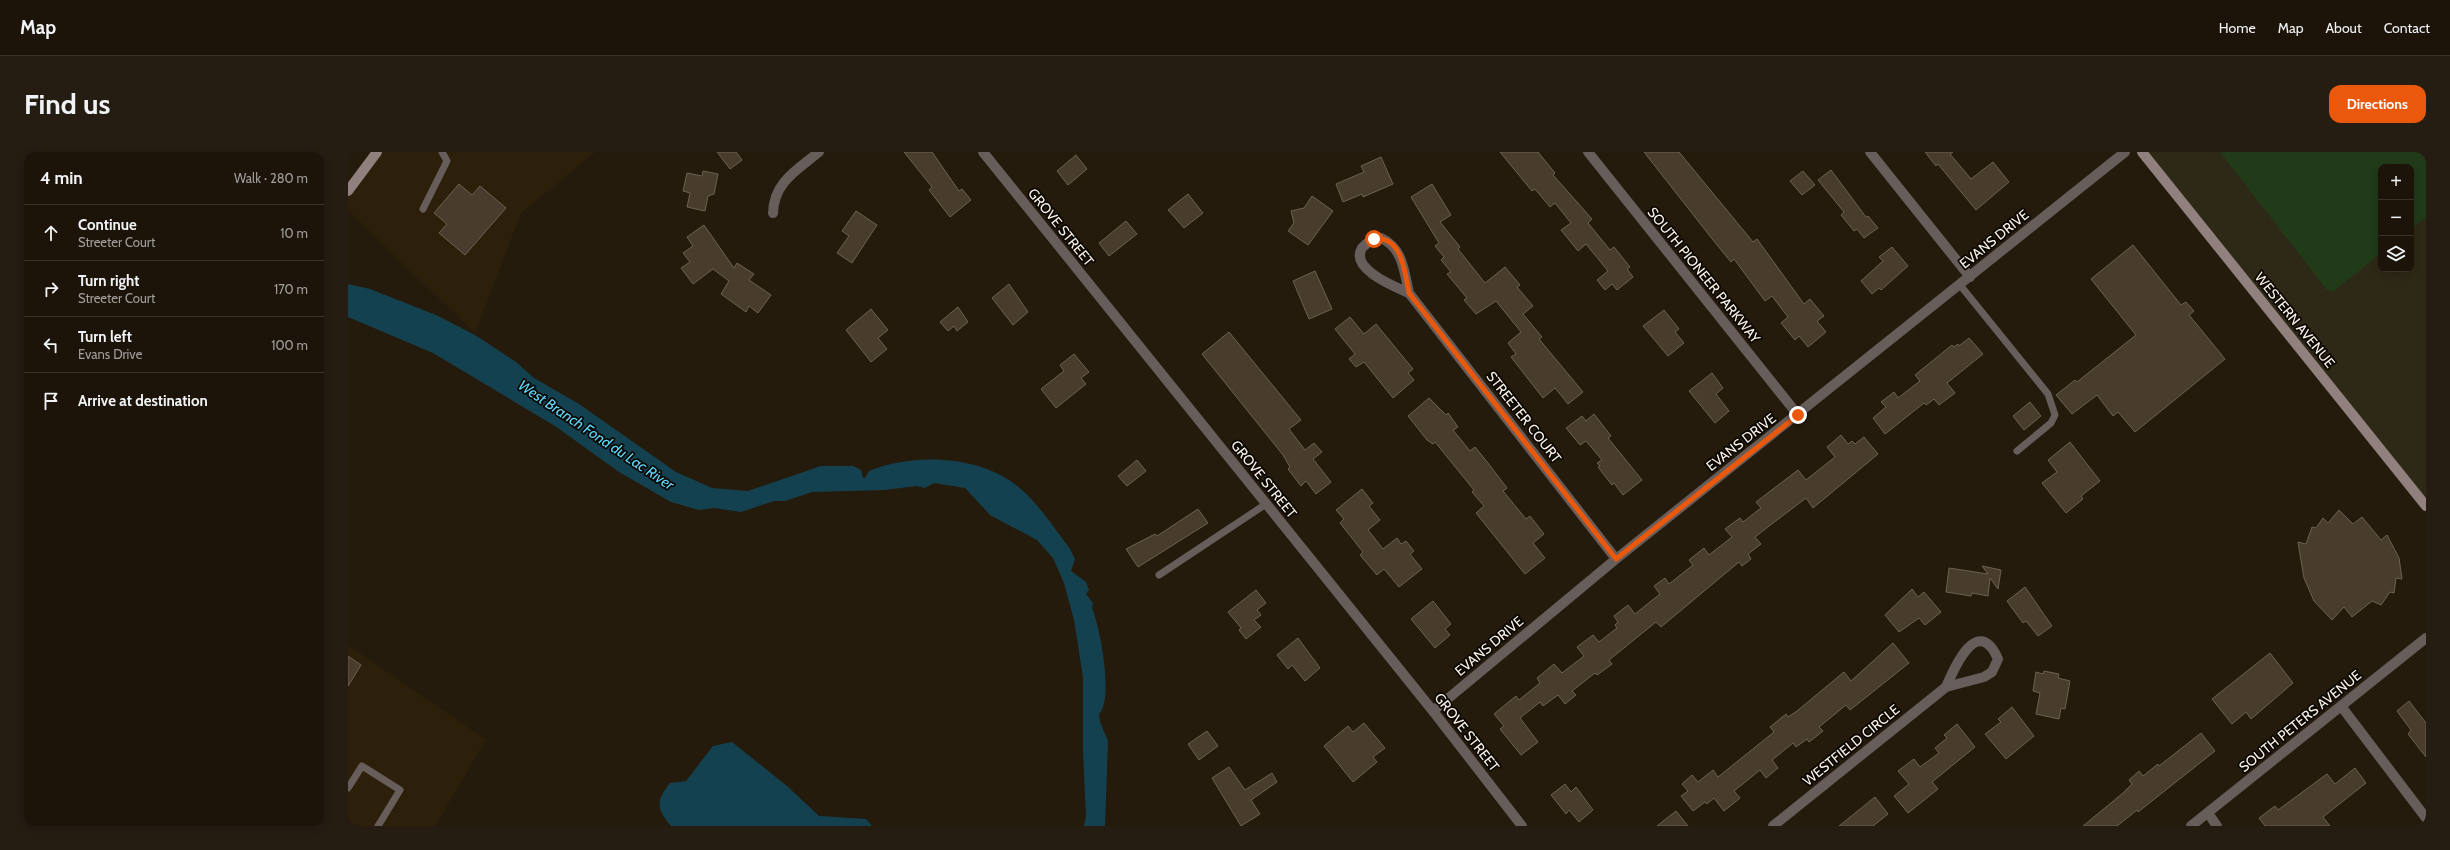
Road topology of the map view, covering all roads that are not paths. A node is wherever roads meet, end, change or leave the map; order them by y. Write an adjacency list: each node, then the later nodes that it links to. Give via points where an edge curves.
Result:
1 (377, 152): 9 (street)
2 (442, 152): 10 (lane, via 447,161)
3 (819, 152): 11 (street, via 780,186 773,202)
4 (983, 152): 17 (street, GROVE STREET)
5 (1588, 152): 15 (street, SOUTH PIONEER PARKWAY)
6 (1870, 152): 12 (street)
7 (2125, 152): 12 (street, EVANS DRIVE)
8 (2142, 152): 18 (street, WESTERN AVENUE)
9 (348, 191)
10 (423, 209)
11 (773, 213)
12 (1970, 277): 13 (street, EVANS DRIVE)
13 (1960, 285): 15 (street, EVANS DRIVE); 16 (lane, via 2048,394 2055,415 2051,423)
14 (1409, 293): 14 (street, STREETER COURT, via 1397,250 1381,238 1366,244 1361,250 1362,266 1383,281); 19 (street, STREETER COURT)
15 (1798, 415): 19 (street, EVANS DRIVE)
16 (2017, 451)
17 (1266, 504): 20 (lane); 24 (street, GROVE STREET)
18 (2426, 506)
19 (1616, 559): 24 (street, EVANS DRIVE)
20 (1159, 575)
21 (2426, 638): 23 (street, SOUTH PETERS AVENUE)
22 (1946, 687): 22 (street, WESTFIELD CIRCLE, via 1984,677 1992,672 1998,659 1993,648 1988,643 1972,644 1963,652); 30 (street, WESTFIELD CIRCLE)
23 (2341, 706): 26 (street, SOUTH PETERS AVENUE); 27 (street)
24 (1433, 711): 29 (street, GROVE STREET)
25 (348, 788): 28 (lane, via 362,766 400,790)
26 (2208, 813): 31 (street, SOUTH PETERS AVENUE); 32 (street)
27 (2426, 818)
28 (378, 826)
29 (1522, 826)
30 (1773, 826)
31 (2191, 826)
32 (2217, 826)

